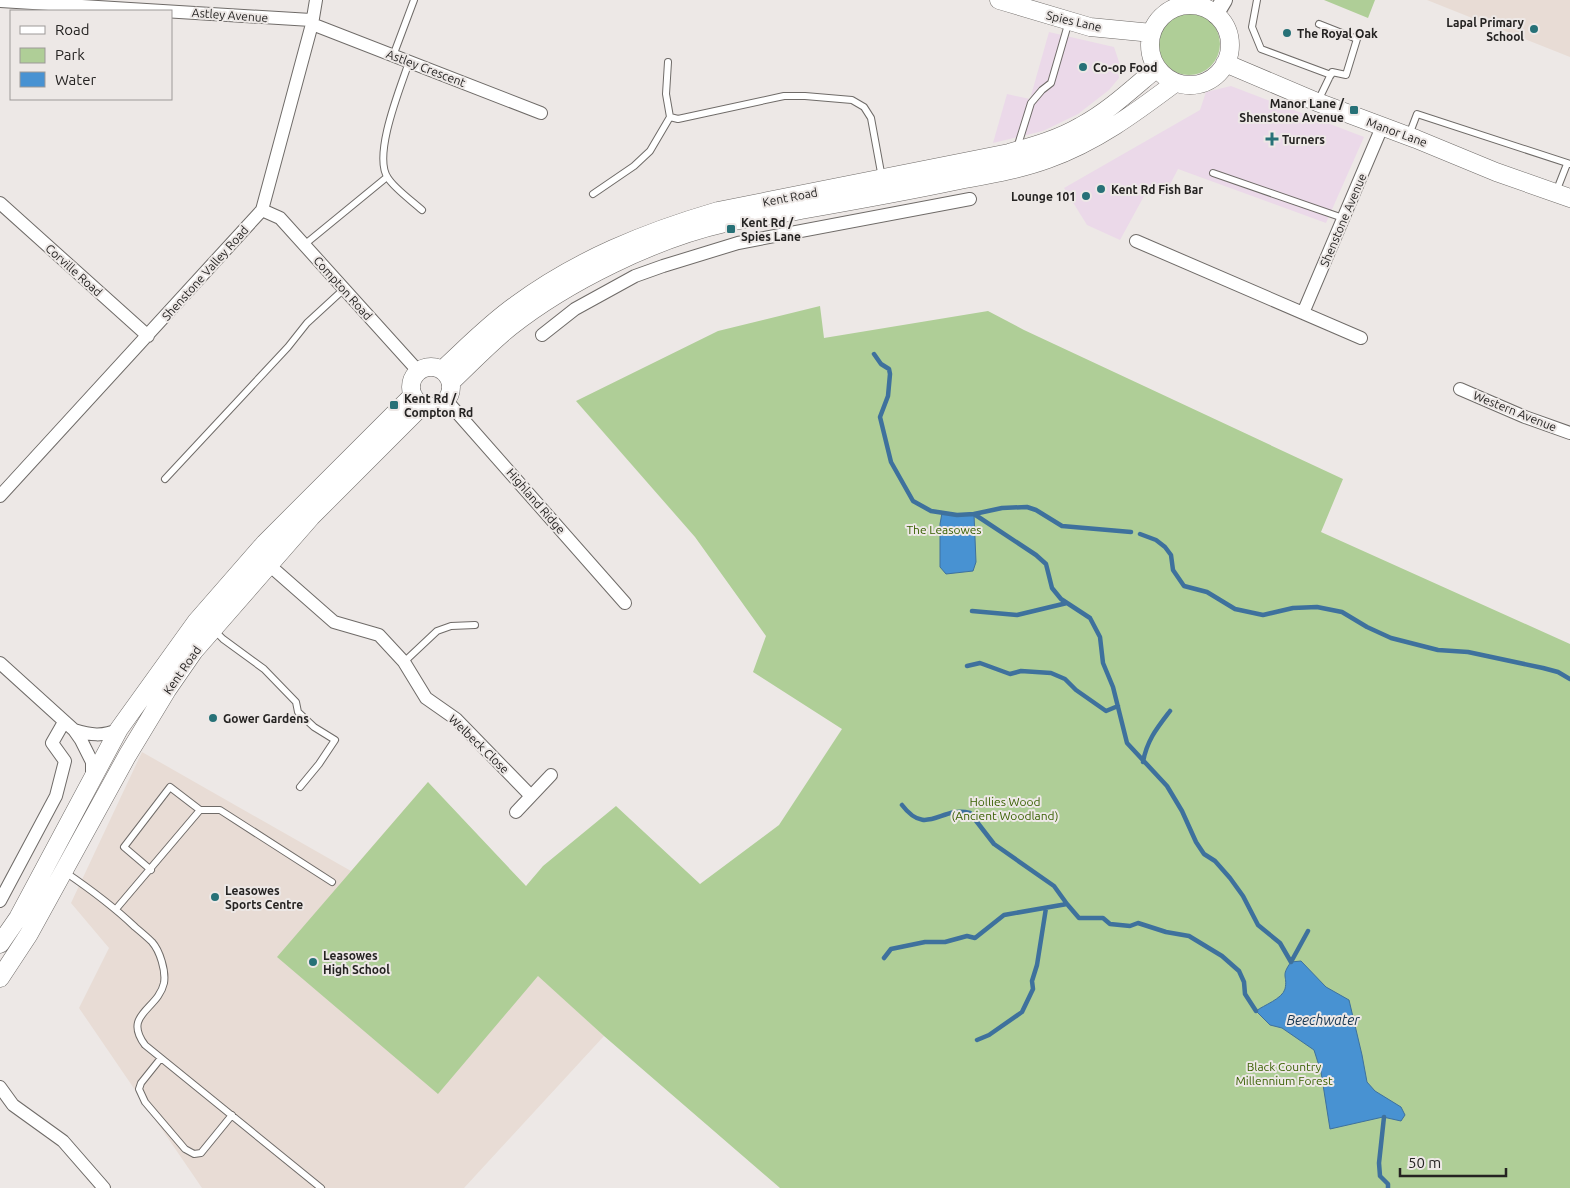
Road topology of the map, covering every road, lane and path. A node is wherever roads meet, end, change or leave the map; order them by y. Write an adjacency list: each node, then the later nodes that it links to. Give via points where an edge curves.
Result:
1 (0, 0): 8 (street, Astley Avenue)
2 (316, 0): 11 (street, Shenstone Valley Road)
3 (414, 0): 14 (lane)
4 (999, 0): 10 (main road, Spies Lane)
5 (1257, 0): 19 (lane, via 1252,27 1262,49)
6 (1190, 3): 7 (main road); 13 (main road, via 1166,13)
7 (1220, 7): 17 (main road, via 1228,38)
8 (141, 10)
9 (172, 12): 11 (street, Astley Avenue)
10 (1069, 21): 13 (main road, Spies Lane, via 1090,27); 26 (lane, via 1050,83 1031,103)
11 (311, 22): 14 (street, Astley Crescent); 35 (street, Shenstone Valley Road)
12 (1319, 24): 19 (lane, via 1357,38 1346,76 1332,72)
13 (1152, 33): 18 (main road, via 1151,54)
14 (393, 56): 15 (street, Astley Crescent)
15 (409, 62): 22 (street, Astley Crescent); 29 (lane, via 384,139)
16 (668, 62): 23 (lane, via 666,94)
17 (1225, 63): 20 (main road, via 1217,74 1203,82); 21 (main road, Manor Lane)
18 (1157, 68): 20 (main road); 26 (main road, Kent Road, via 1081,126)
19 (1331, 75): 21 (lane)
20 (1175, 83): 40 (main road, Kent Road, via 1125,120 1048,159 1002,172 725,223)
21 (1317, 102): 24 (main road, Manor Lane)
22 (541, 113)
23 (670, 117): 30 (lane, via 678,119 784,96 852,100 864,107 871,118); 31 (lane, via 650,151)
24 (1382, 127): 25 (main road, Manor Lane); 37 (street, Shenstone Avenue)
25 (1409, 136): 27 (lane, via 1418,114); 32 (main road, Manor Lane)
26 (1016, 152): 30 (main road, Kent Road)
27 (1569, 164): 32 (lane)
28 (1213, 173): 37 (lane)
29 (387, 177): 36 (lane); 39 (lane)
30 (882, 179): 48 (main road, Kent Road, via 718,211 676,223 593,257 498,318)
31 (593, 194)
32 (1563, 195)
33 (970, 199): 41 (street, via 738,243)
34 (0, 203): 44 (street, Corville Road)
35 (262, 210): 39 (street, Compton Road, via 280,218); 44 (street, Shenstone Valley Road)
36 (422, 210)
37 (1343, 218): 43 (street, Shenstone Avenue)
38 (1136, 241): 43 (street)
39 (304, 245): 42 (street, Compton Road)
40 (628, 258): 41 (street); 48 (main road, Kent Road, via 551,298)
41 (635, 276): 45 (street, via 575,309)
42 (344, 289): 47 (street, Compton Road); 53 (lane, via 307,323)
43 (1303, 313): 46 (street)
44 (148, 336): 54 (street, Shenstone Valley Road)
45 (542, 336)
46 (1361, 338)
47 (419, 372): 48 (main road, via 434,368); 50 (main road, via 412,387)
48 (446, 376): 51 (main road, via 451,392)
49 (1460, 389): 52 (street, Western Avenue)
50 (418, 400): 51 (main road, via 435,406); 55 (main road, Kent Road); 62 (main road, Kent Road, via 265,543 196,622)
51 (446, 400): 56 (street, Highland Ridge)
52 (1570, 433)
53 (164, 478)
54 (0, 496)
55 (268, 564): 58 (main road, Kent Road); 59 (street, Welbeck Close, via 334,622 379,635)
56 (625, 603)
57 (475, 625): 59 (lane, via 451,626 437,631)
58 (213, 629): 65 (lane, via 264,669 296,702 298,712 335,740); 70 (main road, Kent Road, via 167,690 122,764)
59 (404, 662): 66 (street, Welbeck Close, via 426,698 456,719)
60 (0, 663): 61 (street)
61 (69, 726): 62 (street, via 92,735 109,734); 64 (street, via 81,740 92,762); 72 (street, via 52,743 64,761 56,796)
62 (119, 729): 64 (main road, Kent Road)
63 (551, 775): 66 (street)
64 (92, 778): 74 (main road, Kent Road, via 18,918)
65 (300, 787)
66 (531, 796): 68 (street)
67 (200, 810): 69 (lane); 69 (lane, via 170,786 124,847); 71 (lane, via 220,810)
68 (516, 812)
69 (151, 870): 73 (lane)
70 (64, 872): 73 (lane); 75 (main road, Kent Road)
71 (332, 882)
72 (0, 901)
73 (116, 909): 76 (lane, via 153,943 161,960 164,982 158,995 138,1019 137,1026 145,1045)
74 (0, 944)
75 (0, 978)
76 (161, 1058): 78 (lane); 78 (lane, via 139,1089 145,1102 185,1149 194,1154 201,1153)
77 (0, 1086): 79 (street, via 13,1105 63,1141)
78 (232, 1115): 80 (lane)
79 (104, 1188)
80 (321, 1188)

